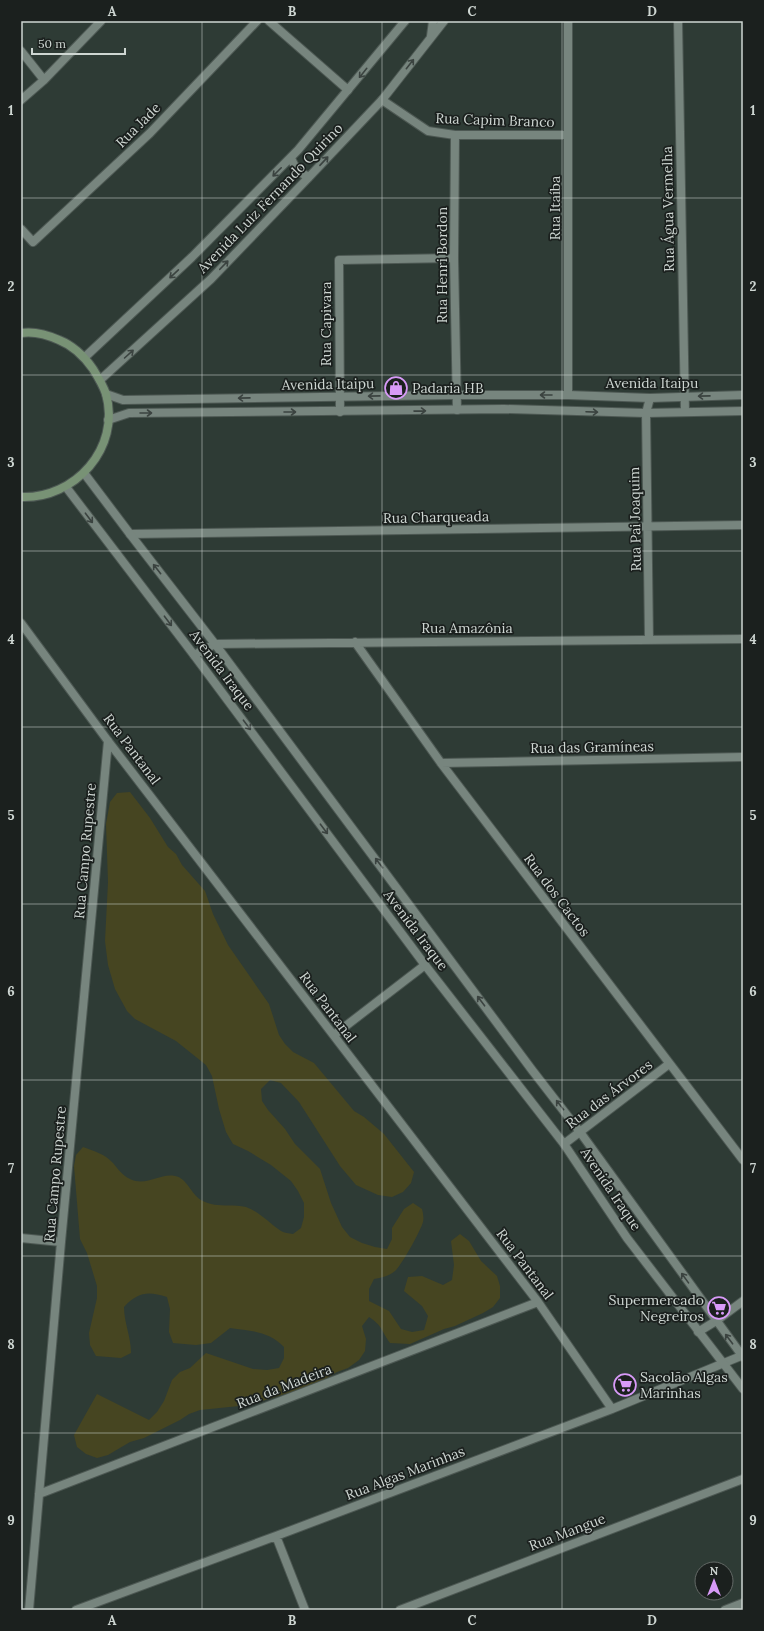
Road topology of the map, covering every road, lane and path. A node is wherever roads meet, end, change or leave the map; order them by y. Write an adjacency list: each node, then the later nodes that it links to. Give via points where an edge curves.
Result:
1 (101, 21): 11 (street)
2 (257, 21): 19 (street, Rua Jade, via 150,133 33,242)
3 (268, 21): 12 (street)
4 (405, 21): 12 (street, Avenida Luiz Fernando Quirino, one-way to 12)
5 (433, 21): 9 (street)
6 (444, 21): 9 (street, Avenida Luiz Fernando Quirino)
7 (568, 21): 16 (street, Rua Itaíba)
8 (678, 21): 29 (street, Rua Água Vermelha)
9 (431, 37): 14 (street, Avenida Luiz Fernando Quirino, one-way to 9)
10 (21, 51): 11 (street)
11 (44, 80): 13 (street)
12 (348, 90): 17 (street, Avenida Luiz Fernando Quirino)
13 (21, 100)
14 (382, 100): 15 (street, Rua Capim Branco, via 428,131); 18 (street, Avenida Luiz Fernando Quirino, one-way to 14)
15 (455, 134): 16 (street, Rua Capim Branco); 20 (street, Rua Henri Bordon)
16 (568, 135): 26 (street, Rua Itaíba)
17 (291, 158): 18 (street, via 294,167); 22 (street, Avenida Luiz Fernando Quirino, one-way to 22, via 192,257)
18 (309, 177): 23 (street, Avenida Luiz Fernando Quirino, one-way to 18, via 211,279)
19 (21, 229)
20 (454, 258): 25 (street, Rua Henri Bordon); 28 (street, Rua Capivara, via 339,260)
21 (21, 333): 22 (main road, via 47,335 67,343)
22 (85, 357): 23 (main road)
23 (100, 380): 24 (main road)
24 (106, 394): 28 (street, Avenida Itaipu, one-way to 24, via 123,400); 36 (main road)
25 (456, 395): 26 (street, Avenida Itaipu, one-way to 25); 28 (street, Avenida Itaipu, one-way to 28); 31 (street, Rua Henri Bordon)
26 (568, 395): 30 (street, Avenida Itaipu)
27 (743, 395): 29 (street, Avenida Itaipu, one-way to 29)
28 (340, 397): 33 (street, Rua Capivara)
29 (684, 397): 30 (street, Avenida Itaipu); 34 (street, Rua Água Vermelha)
30 (650, 398): 35 (street, Rua Pai Joaquim)
31 (457, 410): 33 (street, Avenida Itaipu, one-way to 31); 35 (street, Avenida Itaipu, one-way to 35)
32 (743, 411): 34 (street, Avenida Itaipu)
33 (340, 412): 36 (street, Avenida Itaipu, one-way to 33, via 129,413)
34 (685, 412): 35 (street, Avenida Itaipu)
35 (646, 413): 41 (street, Rua Pai Joaquim)
36 (108, 420): 37 (main road, via 106,437 97,457)
37 (84, 473): 38 (main road); 42 (street, Avenida Iraque)
38 (66, 487): 39 (main road, via 49,494); 48 (street, Avenida Iraque, one-way to 48)
39 (21, 497)
40 (743, 525): 41 (street, Rua Charqueada)
41 (648, 526): 42 (street, Rua Charqueada); 45 (street, Rua Pai Joaquim)
42 (130, 534): 47 (street, Avenida Iraque, one-way to 42)
43 (21, 623): 49 (street, Rua Pantanal)
44 (743, 639): 45 (street, Rua Amazônia)
45 (649, 640): 46 (street, Rua Amazônia)
46 (355, 642): 47 (street, Rua Amazônia); 51 (street, Rua dos Cactos)
47 (215, 644): 48 (street, Rua Amazônia); 55 (street, Avenida Iraque, one-way to 47)
48 (194, 655): 52 (street, Avenida Iraque, one-way to 52)
49 (108, 741): 53 (street, Rua Pantanal); 59 (street, Rua Campo Rupestre)
50 (743, 757): 51 (street, Rua das Gramíneas)
51 (441, 763): 54 (street, Rua dos Cactos)
52 (425, 965): 53 (street); 56 (street, Avenida Iraque)
53 (334, 1035): 61 (street, Rua Pantanal)
54 (670, 1064): 55 (street, Rua das Árvores); 57 (street, Rua dos Cactos)
55 (580, 1132): 56 (street, Rua das Árvores); 62 (street, Avenida Iraque, one-way to 55)
56 (564, 1144): 63 (street, Avenida Iraque, via 627,1238)
57 (743, 1160)
58 (21, 1238): 59 (street)
59 (61, 1242): 69 (street, Rua Campo Rupestre)
60 (743, 1301): 62 (street)
61 (538, 1302): 67 (street, Rua Pantanal); 69 (street, Rua da Madeira)
62 (716, 1321): 63 (street); 64 (street, Avenida Iraque, one-way to 62)
63 (698, 1332): 65 (street, Avenida Iraque)
64 (742, 1356): 65 (street, Rua Algas Marinhas)
65 (723, 1363): 66 (street, Avenida Iraque); 67 (street, Rua Algas Marinhas)
66 (743, 1389)
67 (612, 1409): 70 (street, Rua Algas Marinhas)
68 (743, 1479): 75 (street, Rua Mangue)
69 (39, 1494): 72 (street, Rua Campo Rupestre)
70 (276, 1536): 73 (street, Rua Algas Marinhas); 74 (street)
71 (743, 1603): 76 (street)
72 (29, 1610)
73 (76, 1610)
74 (305, 1610)
75 (400, 1610)
76 (725, 1610)

